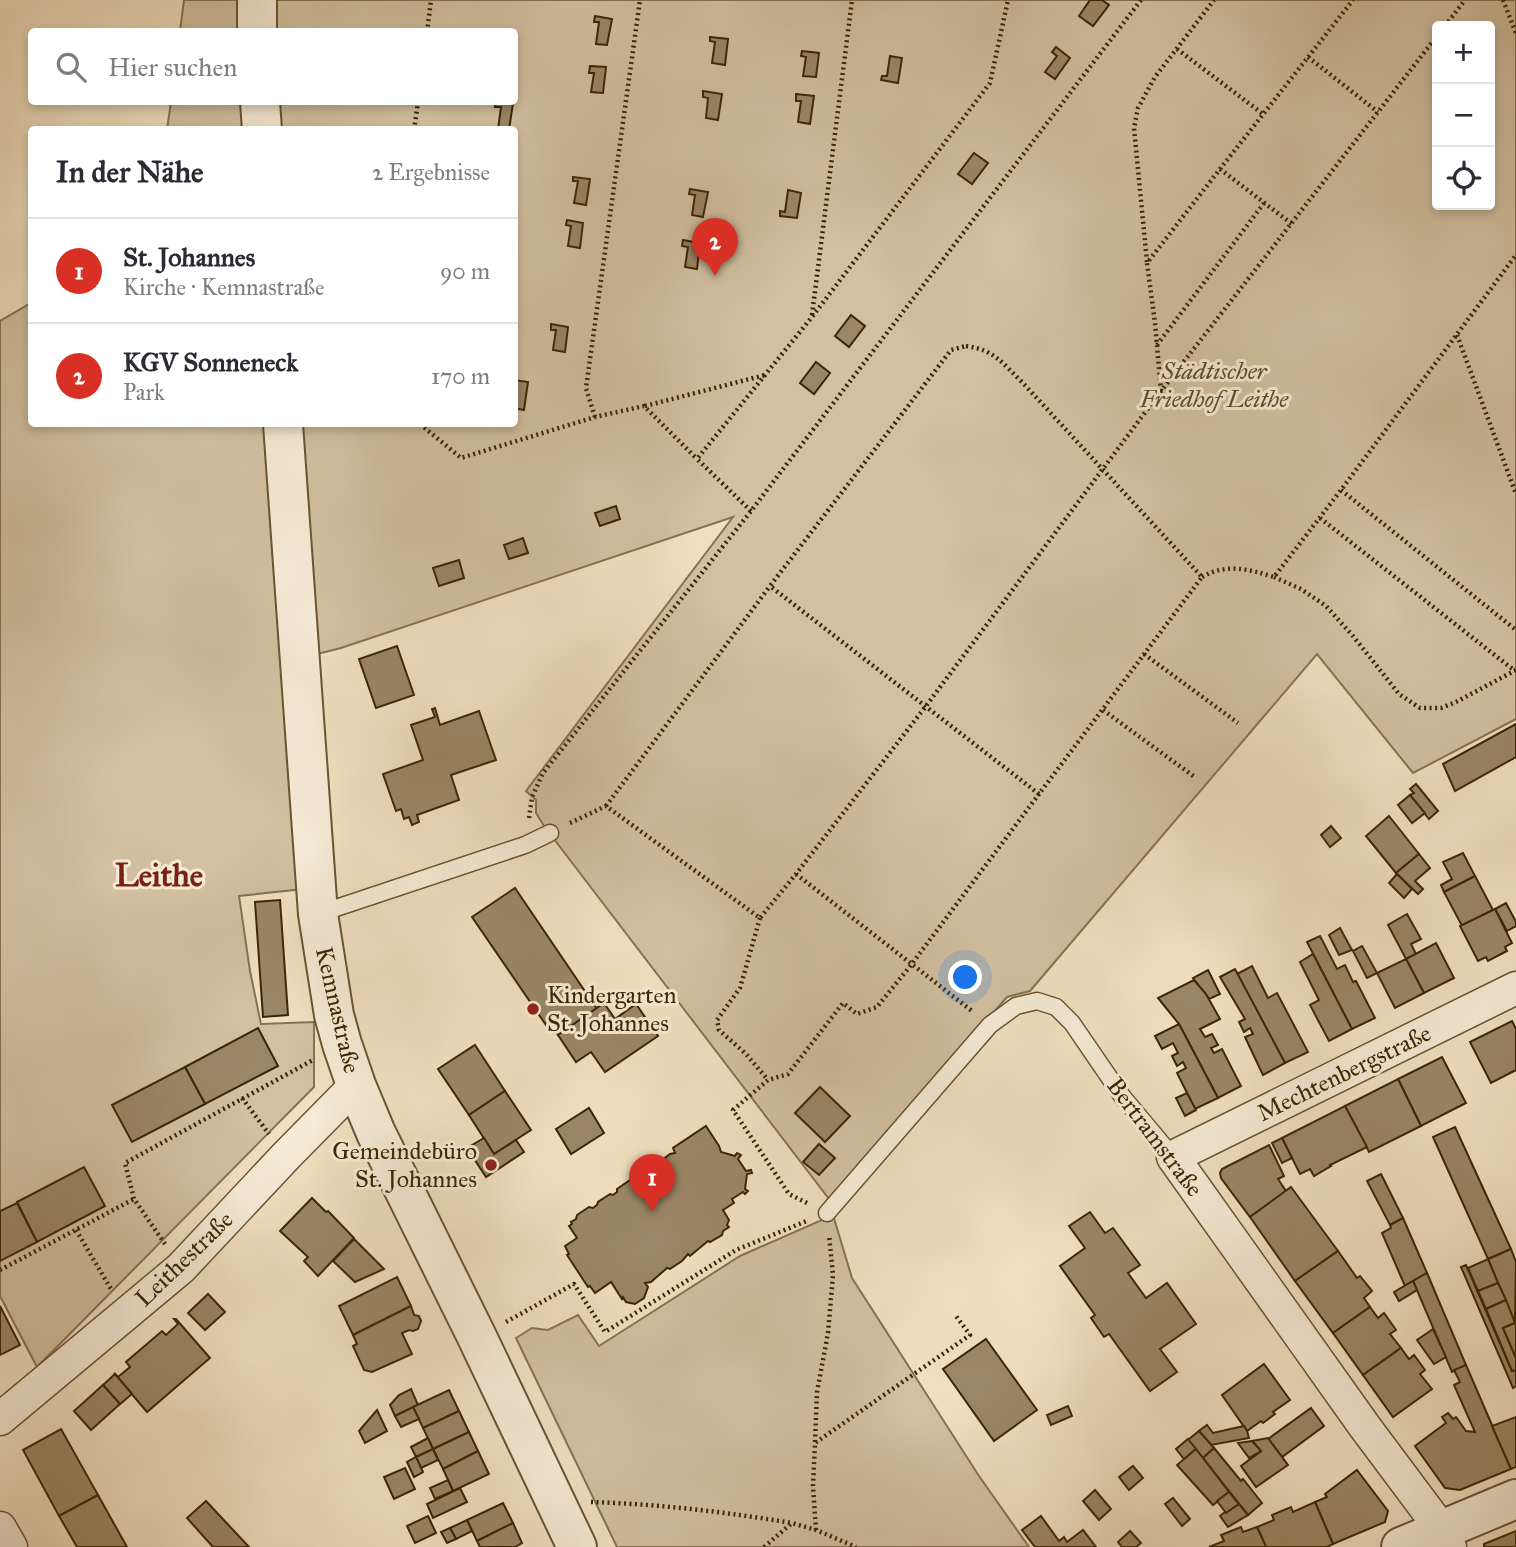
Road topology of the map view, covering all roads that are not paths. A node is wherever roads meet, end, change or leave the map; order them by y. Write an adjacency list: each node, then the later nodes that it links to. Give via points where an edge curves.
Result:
1 (257, 0): 2 (street)
2 (257, 28)
3 (260, 105): 4 (street)
4 (262, 126)
5 (283, 427): 7 (street, Kemnastraße)
6 (550, 833): 7 (lane)
7 (318, 914): 9 (street, Kemnastraße, via 334,1015)
8 (1516, 988): 10 (street, Mechtenbergstraße)
9 (356, 1086): 12 (street, Leithestraße, via 181,1268); 17 (street, Kemnastraße)
10 (1173, 1157): 11 (lane, Bertramstraße, via 1122,1096 1072,1023 1056,1007 1037,1001 1016,1006 990,1025); 15 (street, Bertramstraße)
11 (827, 1213)
12 (0, 1419)
13 (1516, 1499): 15 (street)
14 (0, 1528): 16 (street)
15 (1446, 1538): 18 (street)
16 (11, 1547)
17 (576, 1547)
18 (1401, 1547)

